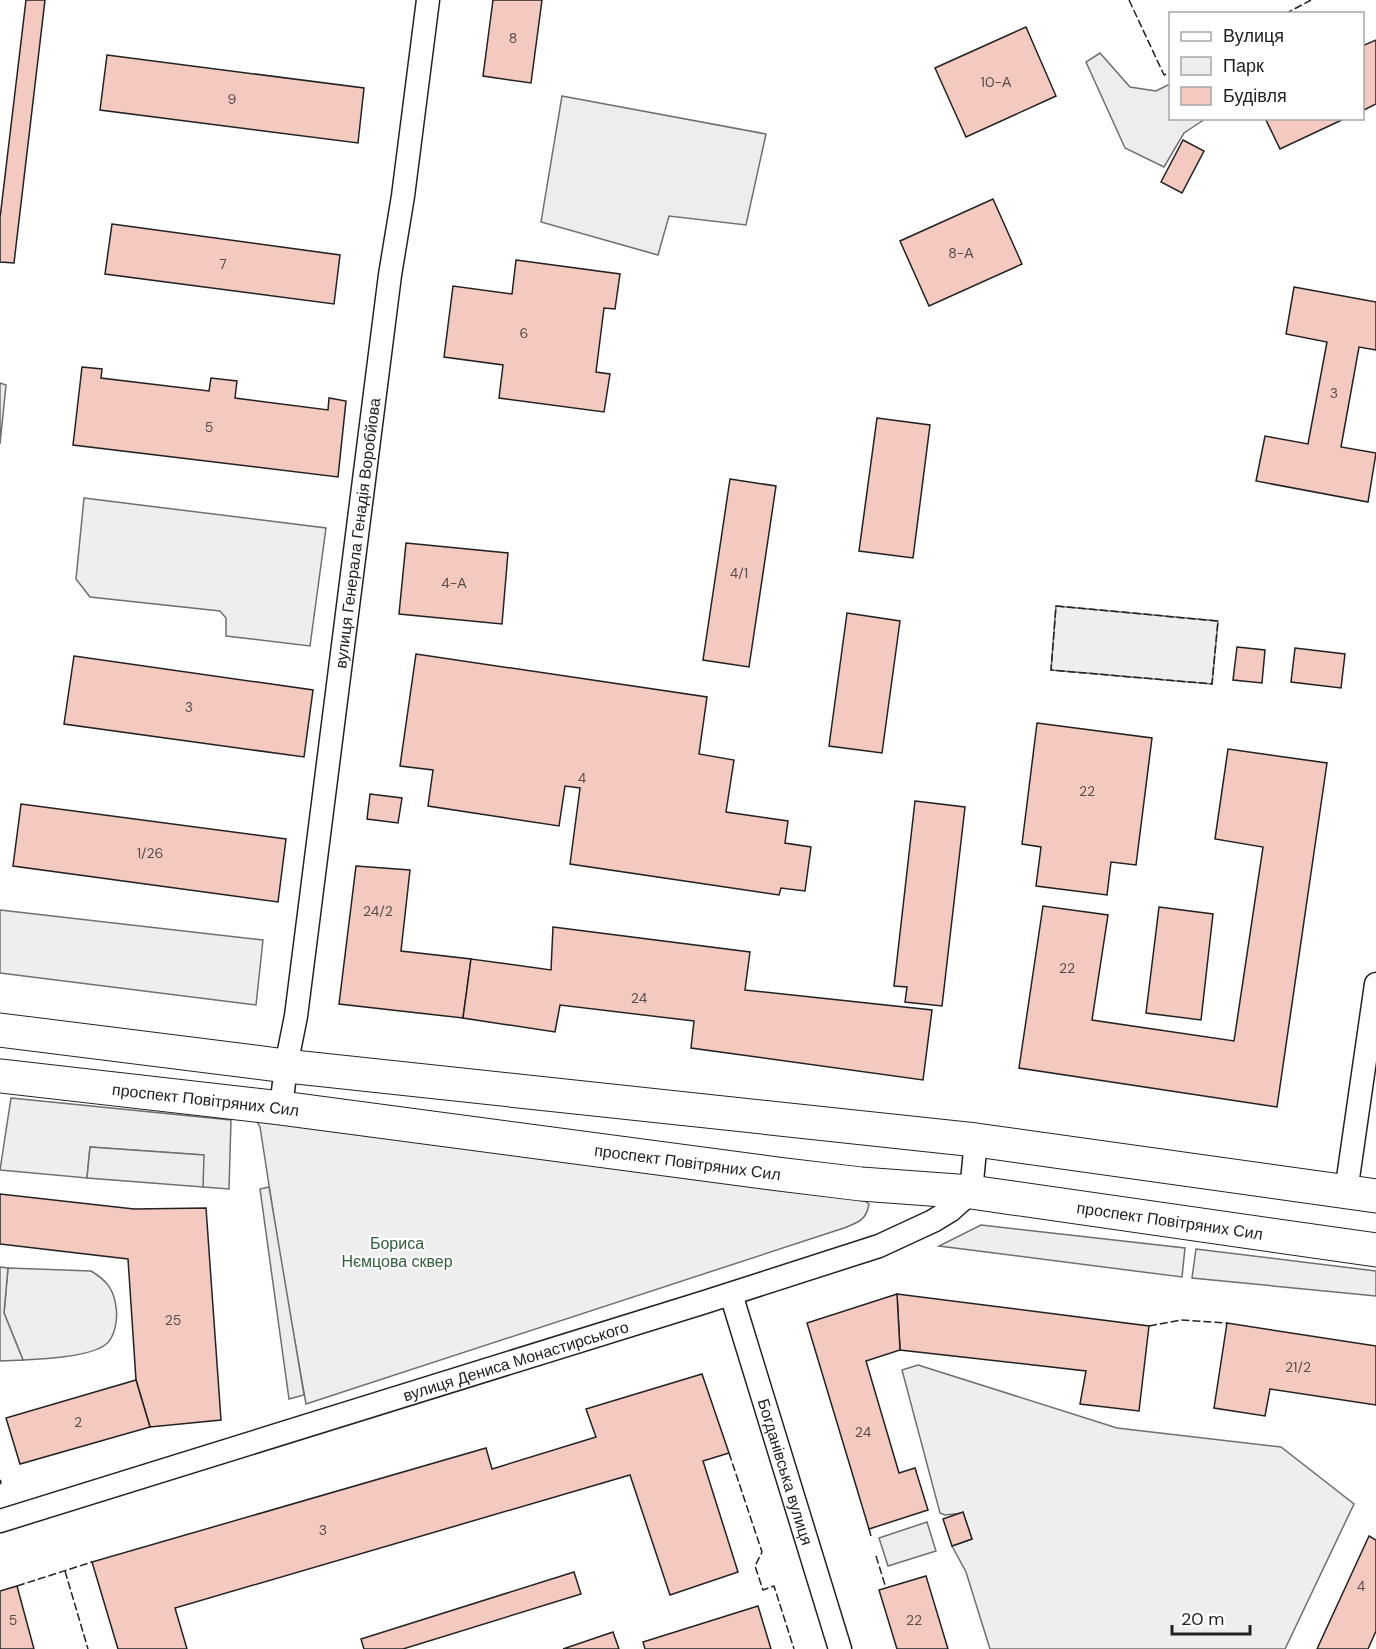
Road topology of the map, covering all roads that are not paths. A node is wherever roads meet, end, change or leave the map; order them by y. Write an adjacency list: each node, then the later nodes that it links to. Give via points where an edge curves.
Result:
1 (428, 0): 4 (street, вулиця Генерала Генадія Воробйова, via 296,1016)
2 (1376, 984): 9 (street)
3 (0, 1030): 4 (main road)
4 (286, 1066): 6 (street, вулиця Генерала Генадія Воробйова); 7 (main road)
5 (0, 1076): 6 (main road, проспект Повітряних Сил)
6 (281, 1108): 8 (main road, проспект Повітряних Сил, via 778,1174)
7 (976, 1140): 8 (street); 9 (main road)
8 (971, 1192): 10 (main road, проспект Повітряних Сил); 11 (street, вулиця Дениса Монастирського, via 933,1221 879,1246)
9 (1361, 1194)
10 (1376, 1250)
11 (731, 1294): 12 (street, вулиця Дениса Монастирського); 13 (street, Богданівська вулиця)
12 (0, 1521)
13 (840, 1649)

